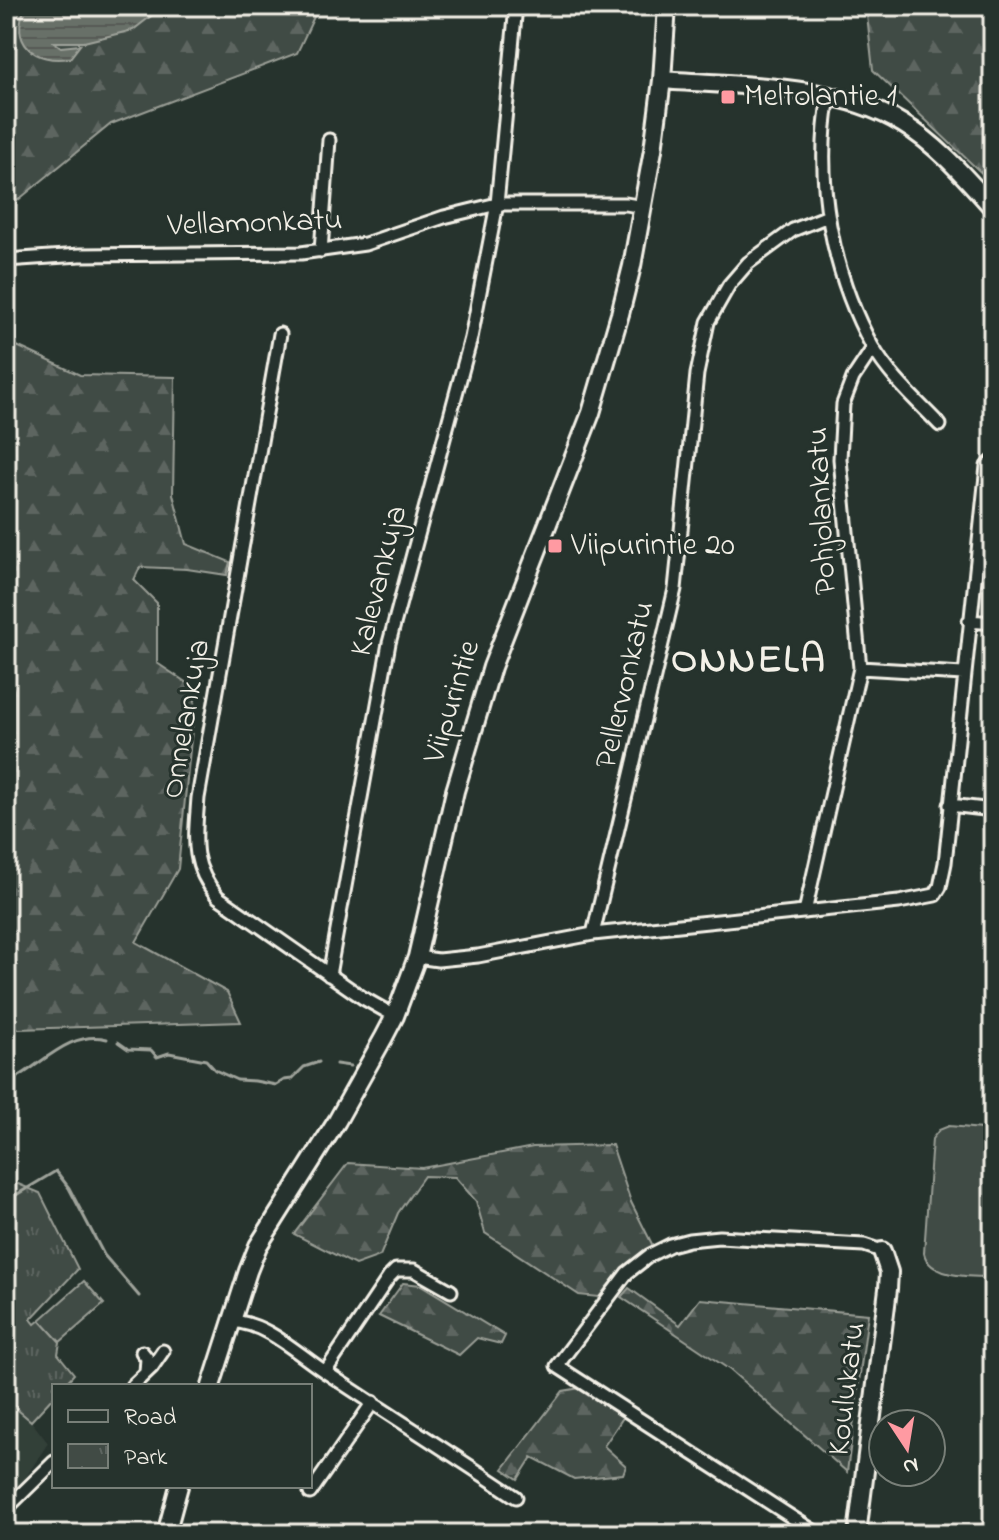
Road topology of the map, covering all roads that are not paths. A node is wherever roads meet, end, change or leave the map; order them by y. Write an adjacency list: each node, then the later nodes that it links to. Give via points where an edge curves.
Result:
1 (516, 6): 6 (street, Kalevankuja)
2 (667, 6): 3 (main road, Viipurintie)
3 (662, 80): 4 (main road); 7 (main road, Viipurintie)
4 (829, 97): 8 (main road, via 904,124 944,156); 9 (street, via 824,133)
5 (329, 140): 10 (street)
6 (497, 204): 7 (street, Vellamonkatu); 10 (street, Vellamonkatu, via 365,244); 25 (street, Kalevankuja, via 471,338 389,643)
7 (643, 207): 24 (main road, Viipurintie, via 591,413 492,667 455,791)
8 (993, 208)
9 (828, 216): 13 (street, via 848,296); 23 (street, Pellervonkatu, via 793,230 748,263 708,322 697,374 675,589)
10 (321, 251): 11 (street, Vellamonkatu)
11 (6, 260)
12 (280, 334): 25 (street, Onnelankuja, via 198,798 195,846 205,881 218,897)
13 (873, 348): 14 (street); 18 (street, Pohjolankatu, via 843,404 840,459)
14 (940, 425)
15 (993, 461): 16 (street, via 987,466)
16 (969, 621): 17 (street); 19 (street)
17 (993, 623)
18 (860, 668): 19 (street); 22 (street, Pohjolankatu)
19 (963, 674): 20 (street)
20 (950, 805): 21 (street); 22 (street, via 945,863 935,895)
21 (993, 810)
22 (805, 912): 23 (street)
23 (593, 934): 24 (street, via 478,956)
24 (417, 957): 26 (main road, Viipurintie)
25 (329, 975): 26 (street, Onnelankuja)
26 (395, 1016): 29 (main road, Viipurintie, via 258,1246)
27 (882, 1251): 43 (street, via 864,1245 719,1237 670,1245 627,1273 557,1366); 44 (main road, Koulukatu, via 888,1289)
28 (451, 1291): 32 (street, via 414,1270 396,1270)
29 (232, 1321): 32 (street, via 277,1337); 35 (main road, Viipurintie)
30 (163, 1351): 33 (street)
31 (142, 1352): 33 (street)
32 (325, 1372): 36 (street)
33 (146, 1373): 34 (street)
34 (134, 1384)
35 (212, 1384)
36 (373, 1402): 39 (street); 40 (street)
37 (52, 1464): 41 (street)
38 (178, 1488): 42 (main road)
39 (310, 1493)
40 (516, 1497)
41 (6, 1509)
42 (166, 1534)
43 (818, 1534)
44 (857, 1534)

